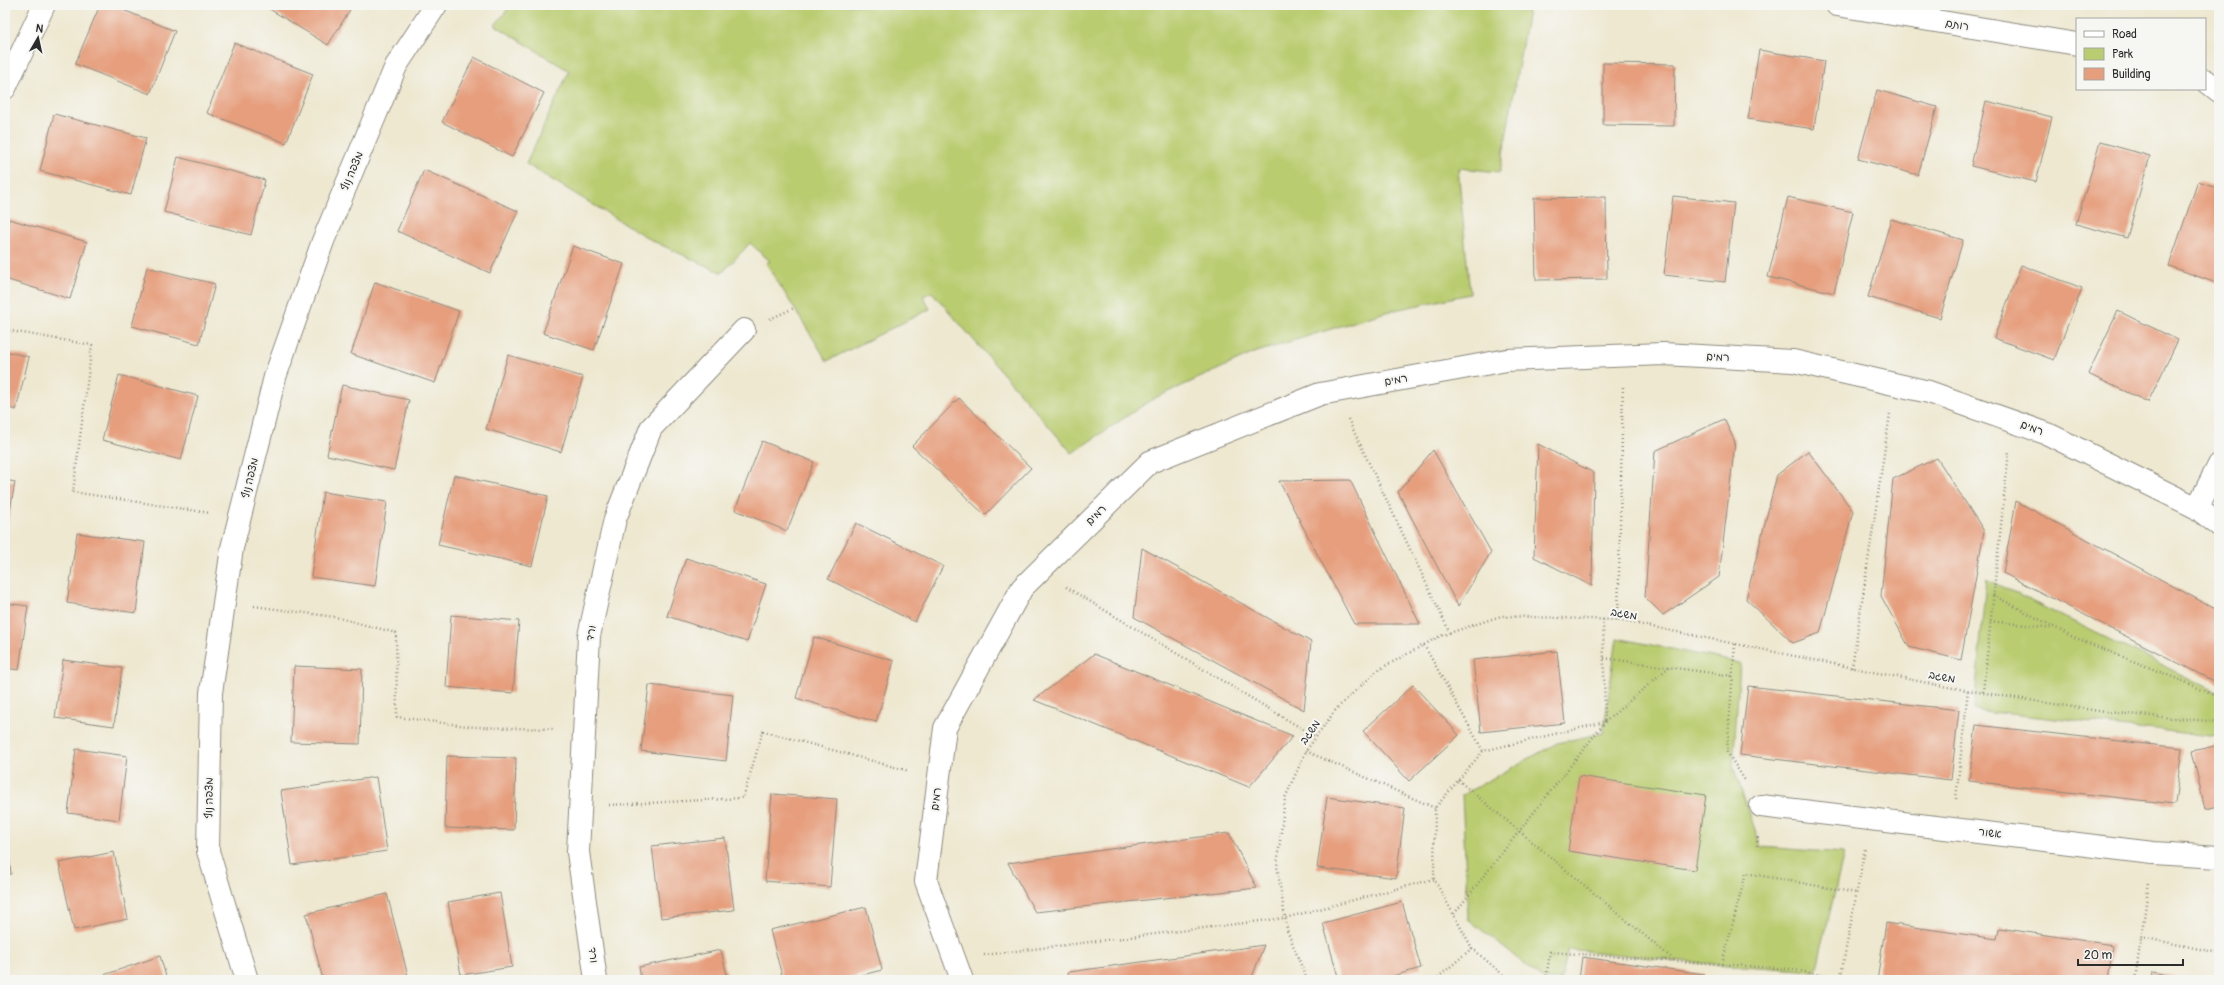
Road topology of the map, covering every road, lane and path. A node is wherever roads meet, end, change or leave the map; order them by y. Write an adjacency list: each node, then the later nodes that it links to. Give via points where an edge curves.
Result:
1 (44, 5): 6 (street)
2 (436, 5): 16 (street, מצפה נוף, via 396,66 322,241 275,376)
3 (1837, 5): 4 (street, רותם)
4 (2076, 44)
5 (2206, 81): 7 (street)
6 (5, 88)
7 (2219, 91)
8 (5, 330): 16 (path, via 92,345 73,492)
9 (744, 330): 37 (street, ורד, via 651,428 648,435 615,519 589,636)
10 (1624, 355): 11 (street, רמים, via 1663,354 1793,361); 12 (street, רמים, via 1507,360); 22 (path)
11 (1895, 384): 13 (street, רמים, via 1930,392); 30 (path)
12 (1334, 391): 18 (street, רמים, via 1320,394 1150,462); 25 (path)
13 (2013, 421): 15 (street, רמים, via 2048,434); 19 (path)
14 (2219, 465): 15 (street)
15 (2198, 508): 17 (street, רמים)
16 (240, 517): 20 (street, מצפה נוף, via 232,548)
17 (2219, 526)
18 (1039, 571): 38 (path); 41 (street, רמים, via 1022,588 944,728)
19 (1994, 595): 23 (path); 24 (path)
20 (225, 602): 37 (path, via 335,617 396,633 397,717 476,727); 62 (street, מצפה נוף, via 211,693 208,851)
21 (1603, 619): 22 (path, משגב); 25 (path, משגב, via 1501,616); 28 (path)
22 (1618, 620): 26 (path, משגב)
23 (1990, 621): 24 (path); 33 (path)
24 (2055, 628): 34 (path)
25 (1450, 633): 27 (path, משגב)
26 (1735, 644): 30 (path, משגב); 31 (path)
27 (1424, 645): 38 (path, משגב, via 1378,670 1337,708); 40 (path)
28 (1604, 658): 29 (path); 35 (path)
29 (1669, 667): 31 (path); 35 (path)
30 (1852, 668): 32 (path, משגב)
31 (1733, 676): 43 (path, via 1727,752)
32 (1968, 690): 33 (path, משגב); 47 (path)
33 (1982, 692): 36 (path, משגב, via 2105,712)
34 (2219, 698)
35 (1605, 722): 40 (path); 48 (path)
36 (2219, 722)
37 (584, 730): 44 (street, ורד)
38 (1316, 737): 39 (path, משגב)
39 (1306, 751): 45 (path); 54 (path, משגב, via 1285,798 1277,866)
40 (1483, 751): 42 (path)
41 (938, 780): 44 (path, via 763,731 743,798); 58 (street, רמים, via 926,881)
42 (1458, 780): 45 (path); 48 (path)
43 (1761, 806): 46 (street, אשור)
44 (581, 807): 63 (street, ורד, via 578,852)
45 (1435, 808): 51 (path)
46 (1871, 819): 47 (street, אשור); 52 (path)
47 (1953, 829): 49 (street, אשור)
48 (1520, 831): 53 (path); 59 (path)
49 (2153, 853): 50 (street, אשור); 55 (path)
50 (2219, 857)
51 (1434, 879): 53 (path); 54 (path)
52 (1857, 893): 60 (path, via 1746,873); 61 (path)
53 (1454, 914): 56 (path)
54 (1285, 918): 58 (path); 65 (path, משגב, via 1287,930)
55 (2141, 936): 57 (path); 70 (path)
56 (1472, 948): 66 (path); 67 (path)
57 (2219, 953)
58 (954, 959): 64 (street, רמים)
59 (1674, 960): 60 (path); 68 (path, via 1550,952)
60 (1722, 964): 61 (path, via 1790,969)
61 (1840, 979): 69 (path)
62 (247, 980)
63 (596, 980)
64 (962, 980)
65 (1307, 980)
66 (1436, 980)
67 (1509, 980)
68 (1546, 980)
69 (1847, 980)
70 (2135, 980)

